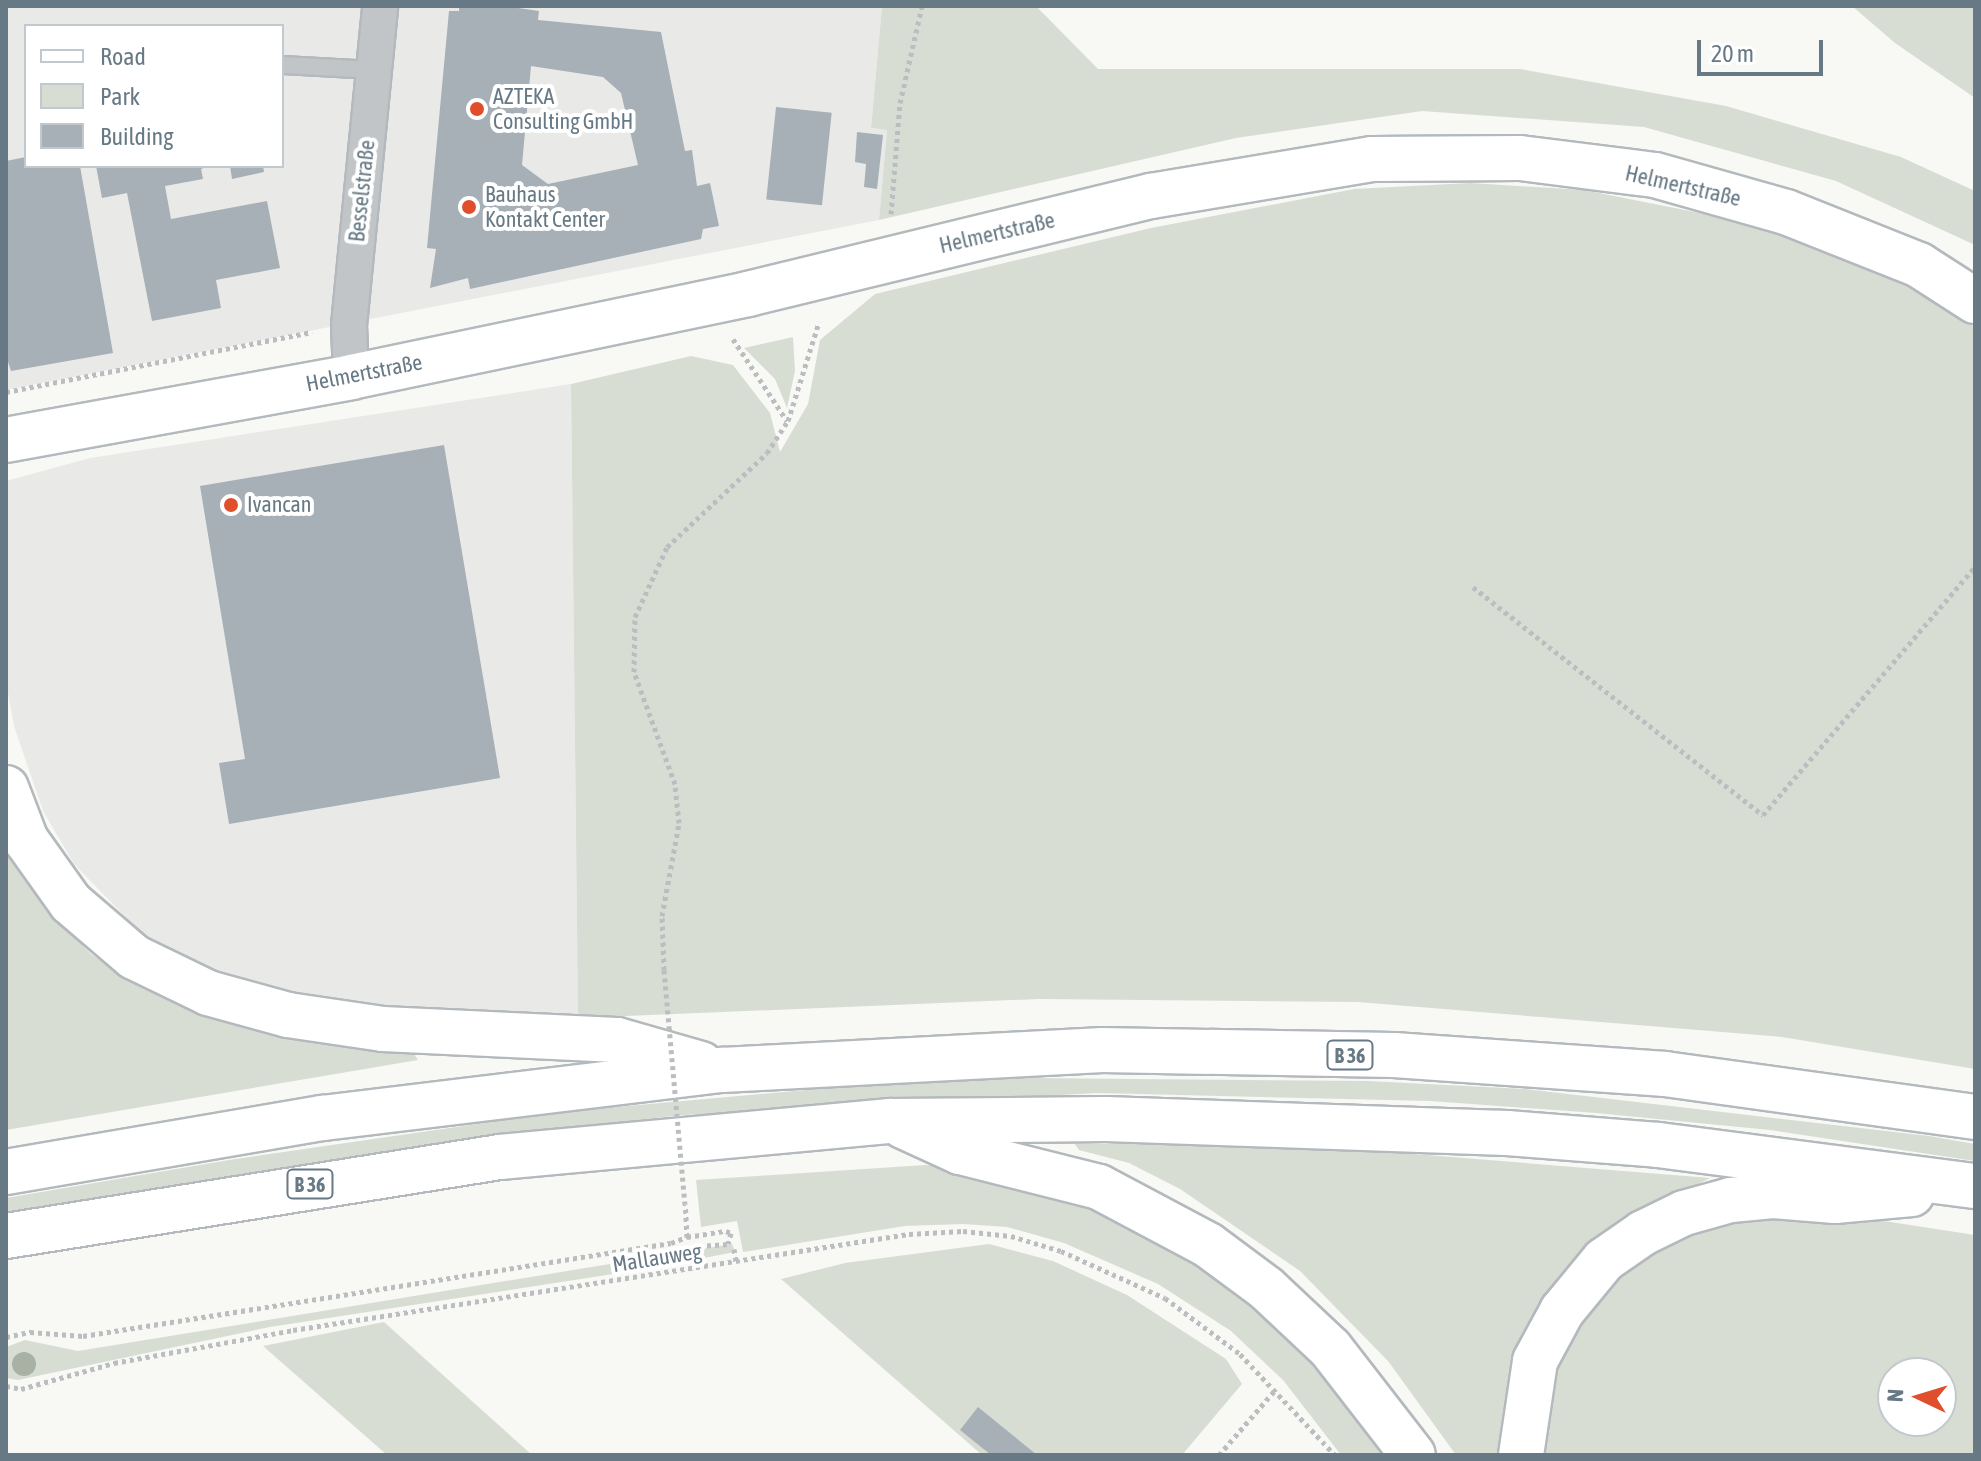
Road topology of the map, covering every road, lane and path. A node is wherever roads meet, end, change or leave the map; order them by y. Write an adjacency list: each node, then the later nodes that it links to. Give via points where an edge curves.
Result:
1 (380, 6): 4 (street, Besselstraße)
2 (922, 6): 5 (path, via 900,103)
3 (284, 65): 4 (lane)
4 (374, 70): 9 (street, Besselstraße)
5 (890, 229)
6 (840, 270): 7 (main road, Helmertstraße); 8 (main road, Helmertstraße, via 1183,190 1372,159 1520,158 1655,175 1786,212 1919,265); 12 (path, via 811,339)
7 (748, 294): 10 (main road, Helmertstraße); 12 (path, via 729,333)
8 (1975, 301)
9 (349, 325): 10 (street, Besselstraße); 11 (path)
10 (351, 377): 13 (main road, Helmertstraße)
11 (6, 392)
12 (788, 421): 23 (path, bridge, via 767,453 667,547 635,617 634,672 675,784 679,823 662,916)
13 (6, 440)
14 (1975, 567): 15 (path, via 1763,815)
15 (1473, 587)
16 (6, 788): 17 (main road, via 26,840 71,903 134,957 208,993 288,1015 383,1029 617,1040)
17 (722, 1070): 18 (main road, B 36, via 1102,1050 1394,1055 1665,1074); 20 (main road, B 36, via 323,1118)
18 (1975, 1117)
19 (890, 1121): 21 (main road, B 36, via 1106,1119 1492,1132 1658,1145); 22 (main road, B 36, via 500,1157); 32 (main road, via 960,1152 1099,1187 1208,1245 1266,1288 1330,1348)
20 (6, 1172)
21 (1975, 1187): 33 (main road, via 1835,1201 1773,1196 1731,1200 1684,1213 1643,1233 1604,1260 1548,1336 1535,1361)
22 (6, 1236)
23 (687, 1237): 24 (path, bridge, via 731,1233 728,1244); 27 (path, via 83,1336 30,1332)
24 (699, 1246)
25 (734, 1249): 26 (path)
26 (736, 1262): 28 (path, Mallauweg, via 293,1330 114,1363 21,1389); 29 (path, Mallauweg, via 909,1234 1011,1236 1108,1270 1165,1298 1240,1354)
27 (6, 1337)
28 (6, 1386)
29 (1276, 1389): 30 (path); 31 (path, Mallauweg)
30 (1219, 1455)
31 (1335, 1455)
32 (1413, 1455)
33 (1521, 1455)

